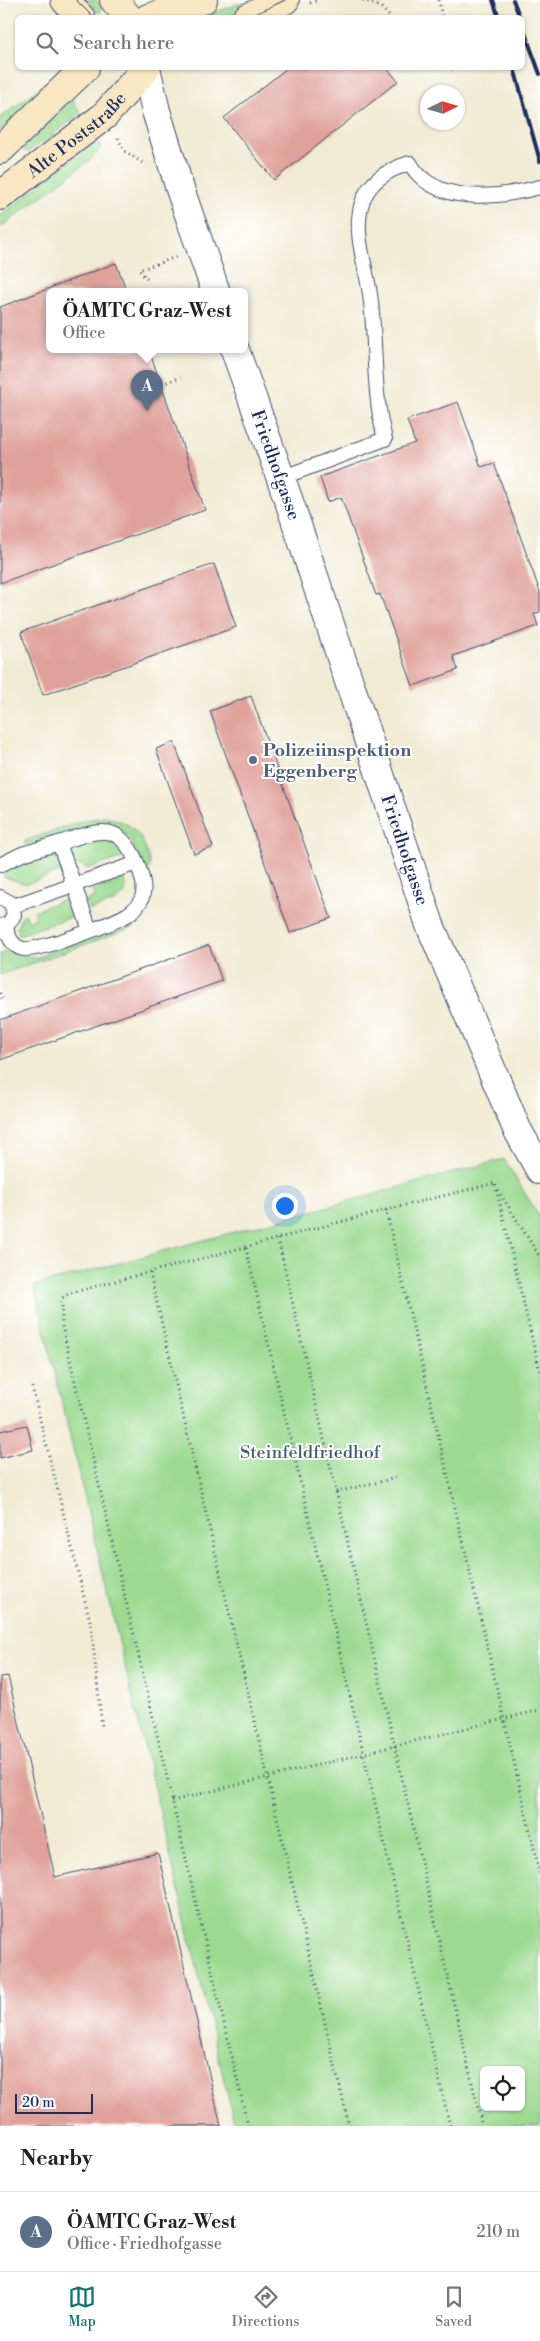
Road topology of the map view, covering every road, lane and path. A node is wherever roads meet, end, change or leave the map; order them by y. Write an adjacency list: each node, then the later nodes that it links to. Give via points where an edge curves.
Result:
1 (65, 0): 7 (main road)
2 (114, 0): 8 (main road)
3 (203, 0): 9 (main road)
4 (285, 0): 10 (main road)
5 (363, 0): 11 (path, via 381,7)
6 (439, 0): 12 (path)
7 (78, 15)
8 (126, 15)
9 (157, 15)
10 (253, 15)
11 (388, 15)
12 (442, 15)
13 (83, 70): 17 (main road, Alte Poststraße)
14 (144, 70): 20 (main road, Alte Poststraße, via 104,116)
15 (146, 70): 23 (street, via 180,189)
16 (116, 134): 18 (path)
17 (0, 150)
18 (124, 151)
19 (540, 188): 27 (lane, via 497,195 461,195 425,182 410,162 387,172 374,183 359,216 371,299 378,414 385,439)
20 (0, 196)
21 (186, 254): 22 (path, via 139,270)
22 (147, 279)
23 (215, 288)
24 (236, 353): 27 (street, Friedhofgasse)
25 (180, 377): 26 (path)
26 (162, 384)
27 (281, 478): 38 (street, Friedhofgasse, via 430,925 517,1130)
28 (59, 843): 29 (lane, via 95,832 115,833 128,844); 30 (lane, via 22,854); 31 (lane)
29 (137, 863): 31 (lane); 35 (lane, via 144,885 141,900 132,912)
30 (0, 865)
31 (73, 884): 33 (lane); 35 (lane)
32 (0, 897): 33 (lane, via 8,899)
33 (13, 906): 34 (lane, via 14,915)
34 (3, 927): 35 (lane, via 13,944 29,950)
35 (90, 930)
36 (0, 993): 37 (path)
37 (3, 1001)
38 (540, 1170)
39 (496, 1186): 40 (path); 43 (path); 45 (path)
40 (386, 1210): 41 (path); 50 (path)
41 (278, 1239): 42 (path); 48 (path)
42 (246, 1248): 44 (path); 53 (path)
43 (540, 1257)
44 (150, 1272): 54 (path); 55 (path, via 70,1293 62,1298 61,1308 62,1326)
45 (540, 1372)
46 (32, 1387): 51 (path, via 91,1625)
47 (396, 1478): 48 (path)
48 (336, 1492): 52 (path)
49 (540, 1710): 50 (path)
50 (503, 1718): 52 (path); 56 (path)
51 (102, 1727)
52 (396, 1747): 53 (path); 60 (path)
53 (363, 1753): 54 (path); 59 (path)
54 (267, 1777): 55 (path); 58 (path)
55 (172, 1801): 57 (path)
56 (540, 1874)
57 (248, 2126)
58 (349, 2126)
59 (450, 2126)
60 (482, 2126)

